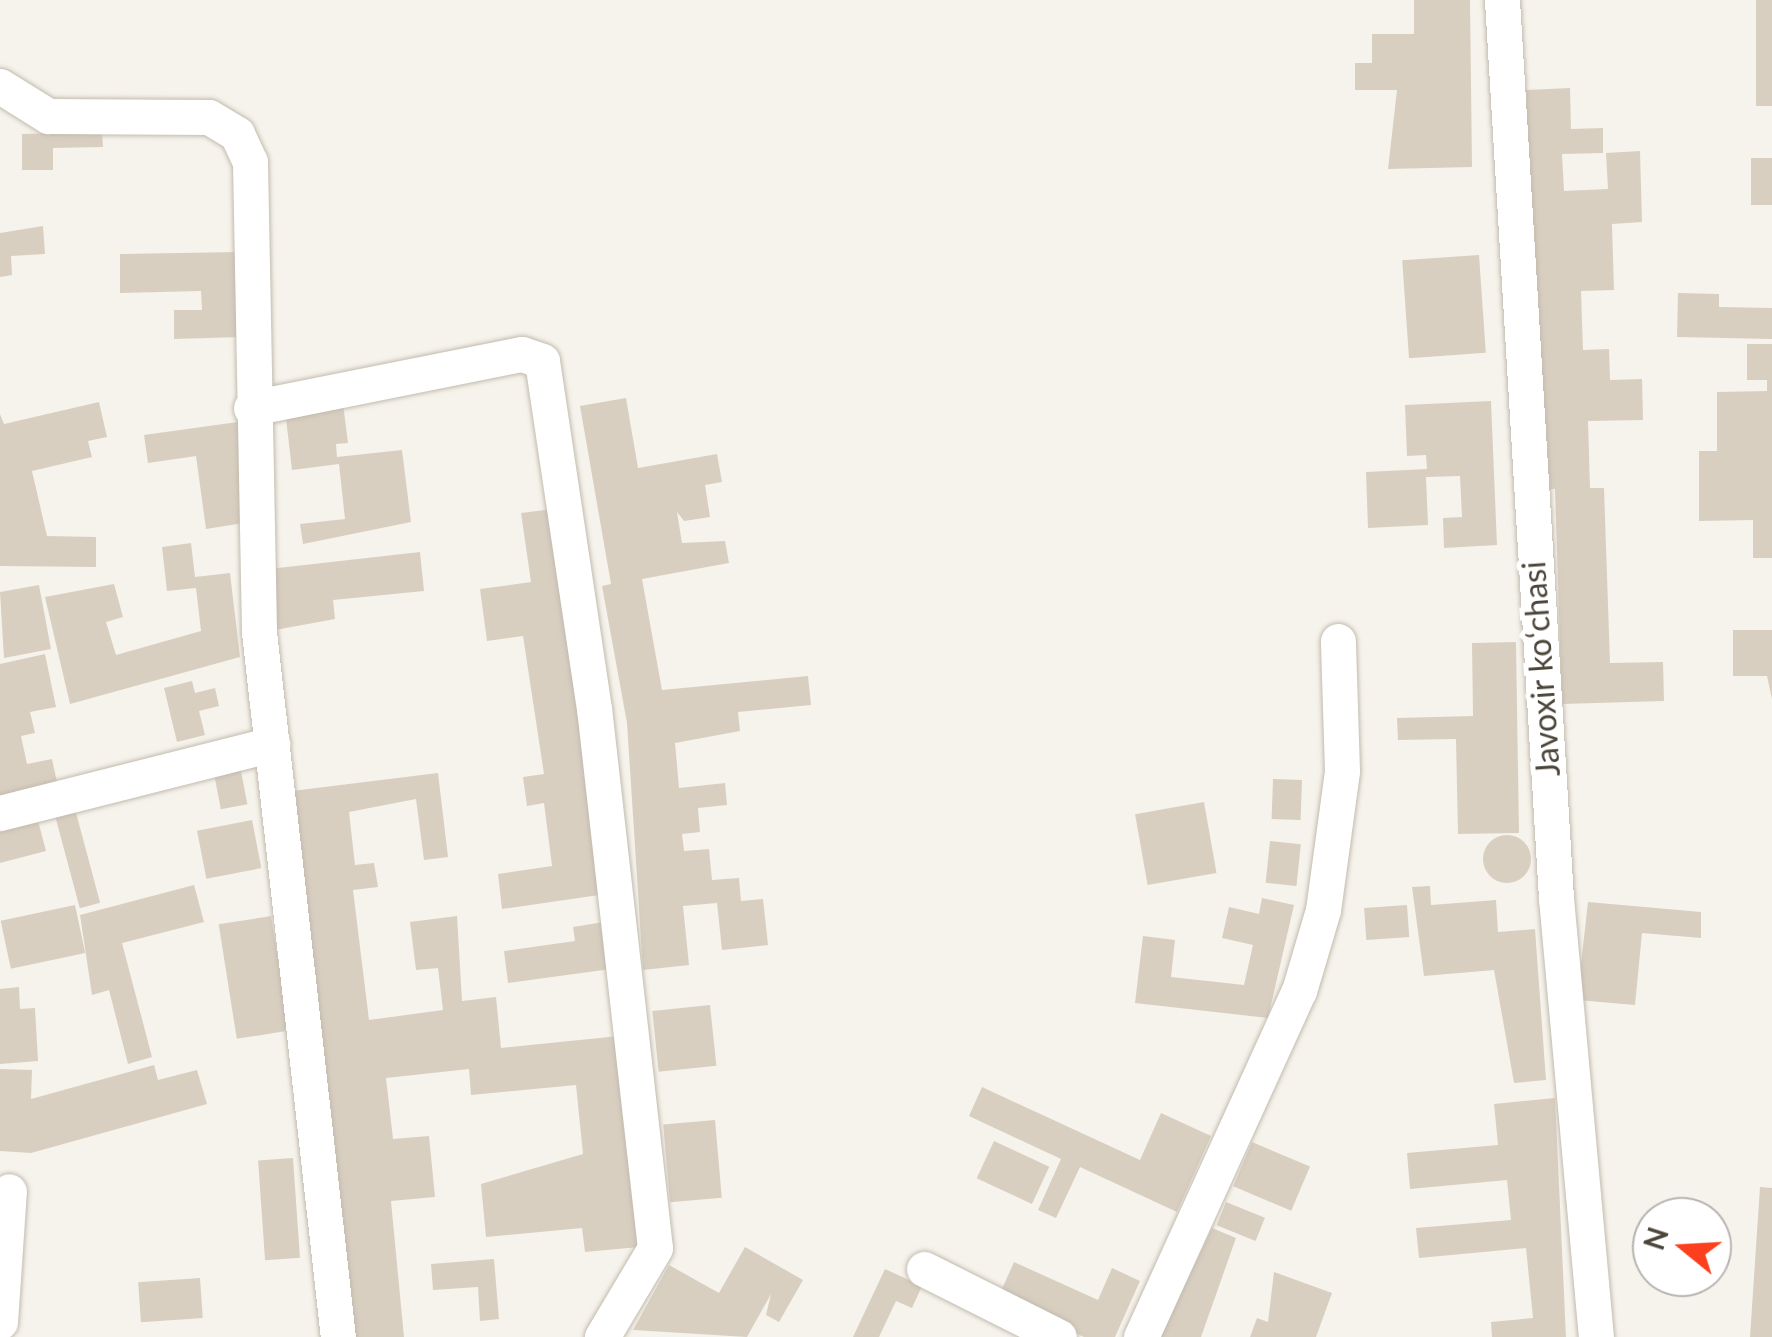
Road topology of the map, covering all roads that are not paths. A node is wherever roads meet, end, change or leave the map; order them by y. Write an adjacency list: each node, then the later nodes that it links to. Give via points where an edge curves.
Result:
1 (1502, 0): 14 (street, Javoxir koʻchasi, via 1556,898)
2 (0, 86): 3 (street, via 48,116 147,110 210,117 237,134 250,162)
3 (251, 408): 5 (street); 11 (street, via 522,354 542,361 596,727 655,1248)
4 (1338, 641): 13 (street, via 1342,771 1318,926 1299,991)
5 (272, 744): 6 (street); 10 (street)
6 (0, 813)
7 (8, 1191): 9 (street)
8 (924, 1269): 12 (street)
9 (0, 1322)
10 (338, 1337)
11 (602, 1337)
12 (1059, 1337)
13 (1142, 1337)
14 (1596, 1337)

